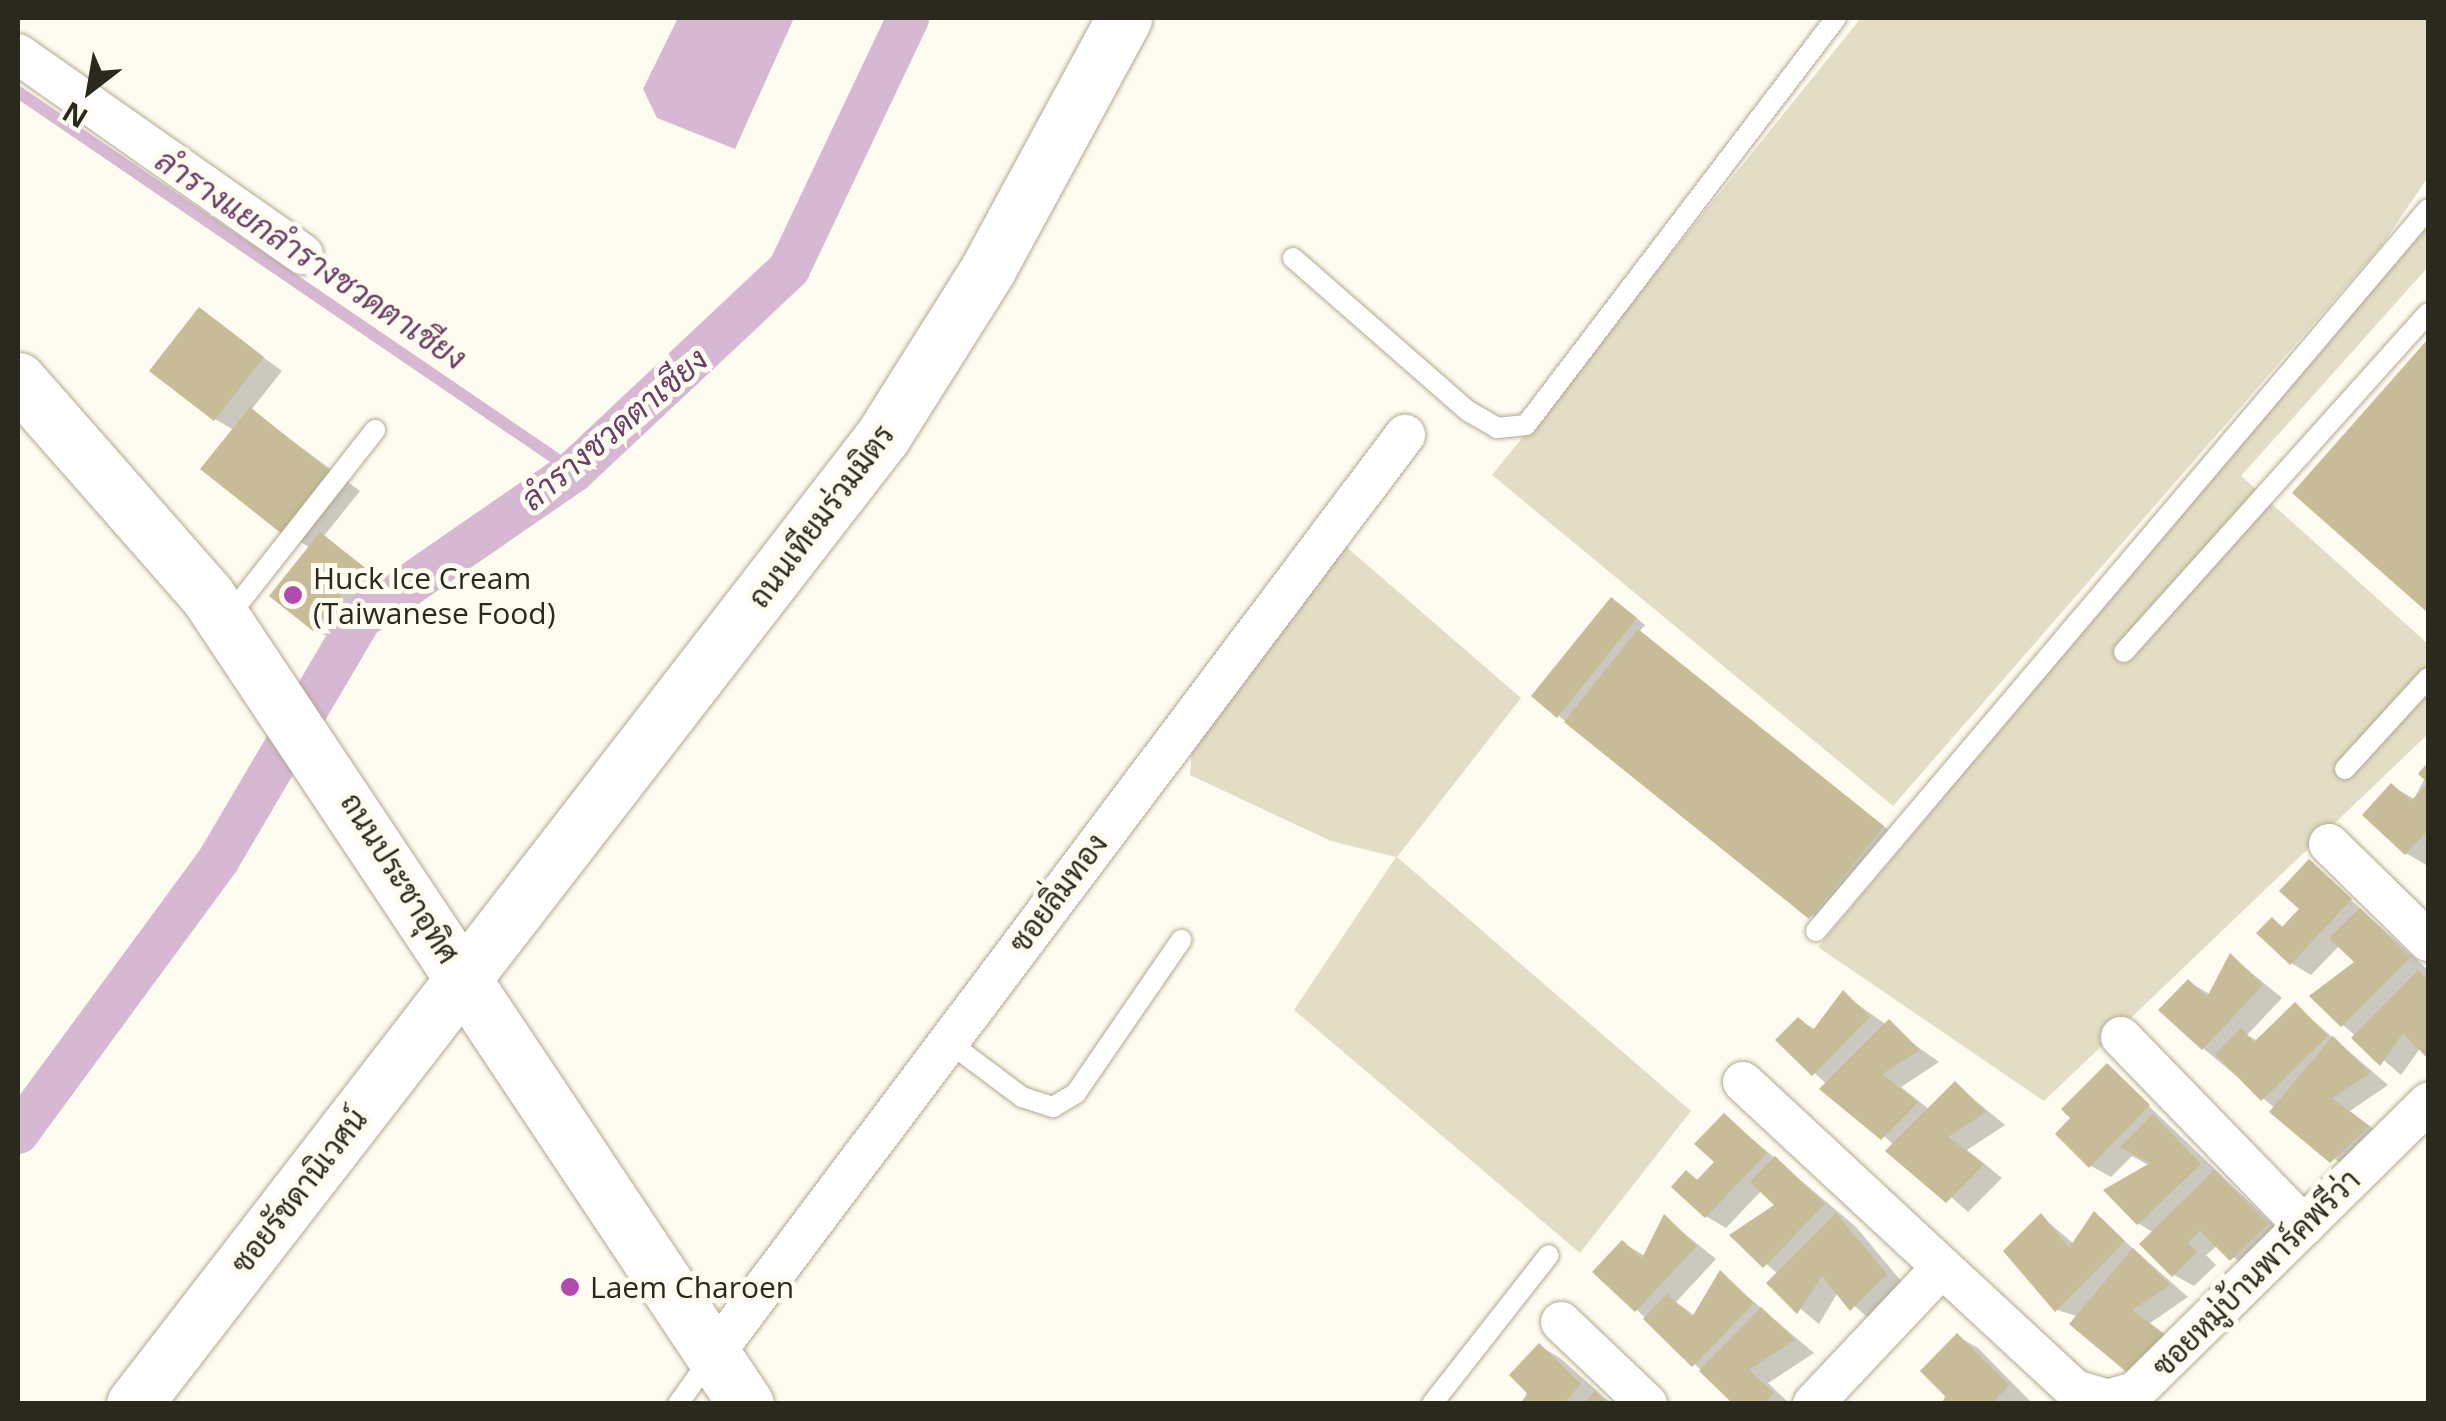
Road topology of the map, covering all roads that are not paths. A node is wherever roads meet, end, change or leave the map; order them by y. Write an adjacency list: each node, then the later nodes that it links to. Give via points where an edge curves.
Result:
1 (1124, 18): 19 (street, ถนนเทียมร่วมมิตร, via 988,268 883,436)
2 (1836, 18): 6 (lane, via 1526,425 1497,428 1468,410)
3 (18, 54): 5 (street)
4 (2428, 209): 16 (lane)
5 (303, 254)
6 (1292, 258)
7 (2428, 313): 12 (lane)
8 (18, 380): 11 (street, ถนนประชาอุทิศ)
9 (375, 430): 11 (lane)
10 (1405, 435): 21 (street, ซอยลิ่มทอง)
11 (216, 608): 19 (street, ถนนประชาอุทิศ, via 354,802)
12 (2124, 652)
13 (2428, 678): 14 (lane)
14 (2345, 769)
15 (2330, 844): 18 (street)
16 (1816, 931)
17 (1181, 940): 21 (lane, via 1076,1093 1053,1107 1022,1097)
18 (2428, 941)
19 (463, 978): 28 (street, ถนนประชาอุทิศ); 29 (street, ซอยรัชดานิเวศน์)
20 (2120, 1037): 24 (street)
21 (946, 1040): 28 (street, ซอยลิ่มทอง)
22 (1743, 1082): 26 (street, ซอยหมู่บ้านพาร์คพรีว่า)
23 (2428, 1103): 24 (street, ซอยหมู่บ้านพาร์คพรีว่า)
24 (2304, 1226): 26 (street, ซอยหมู่บ้านพาร์คพรีว่า, via 2135,1392 2107,1400 2076,1390)
25 (1549, 1255): 32 (lane)
26 (1942, 1267): 34 (street)
27 (1561, 1322): 33 (street)
28 (714, 1354): 30 (lane); 31 (street, ถนนประชาอุทิศ)
29 (134, 1404)
30 (678, 1404)
31 (746, 1404)
32 (1432, 1404)
33 (1646, 1404)
34 (1813, 1404)

